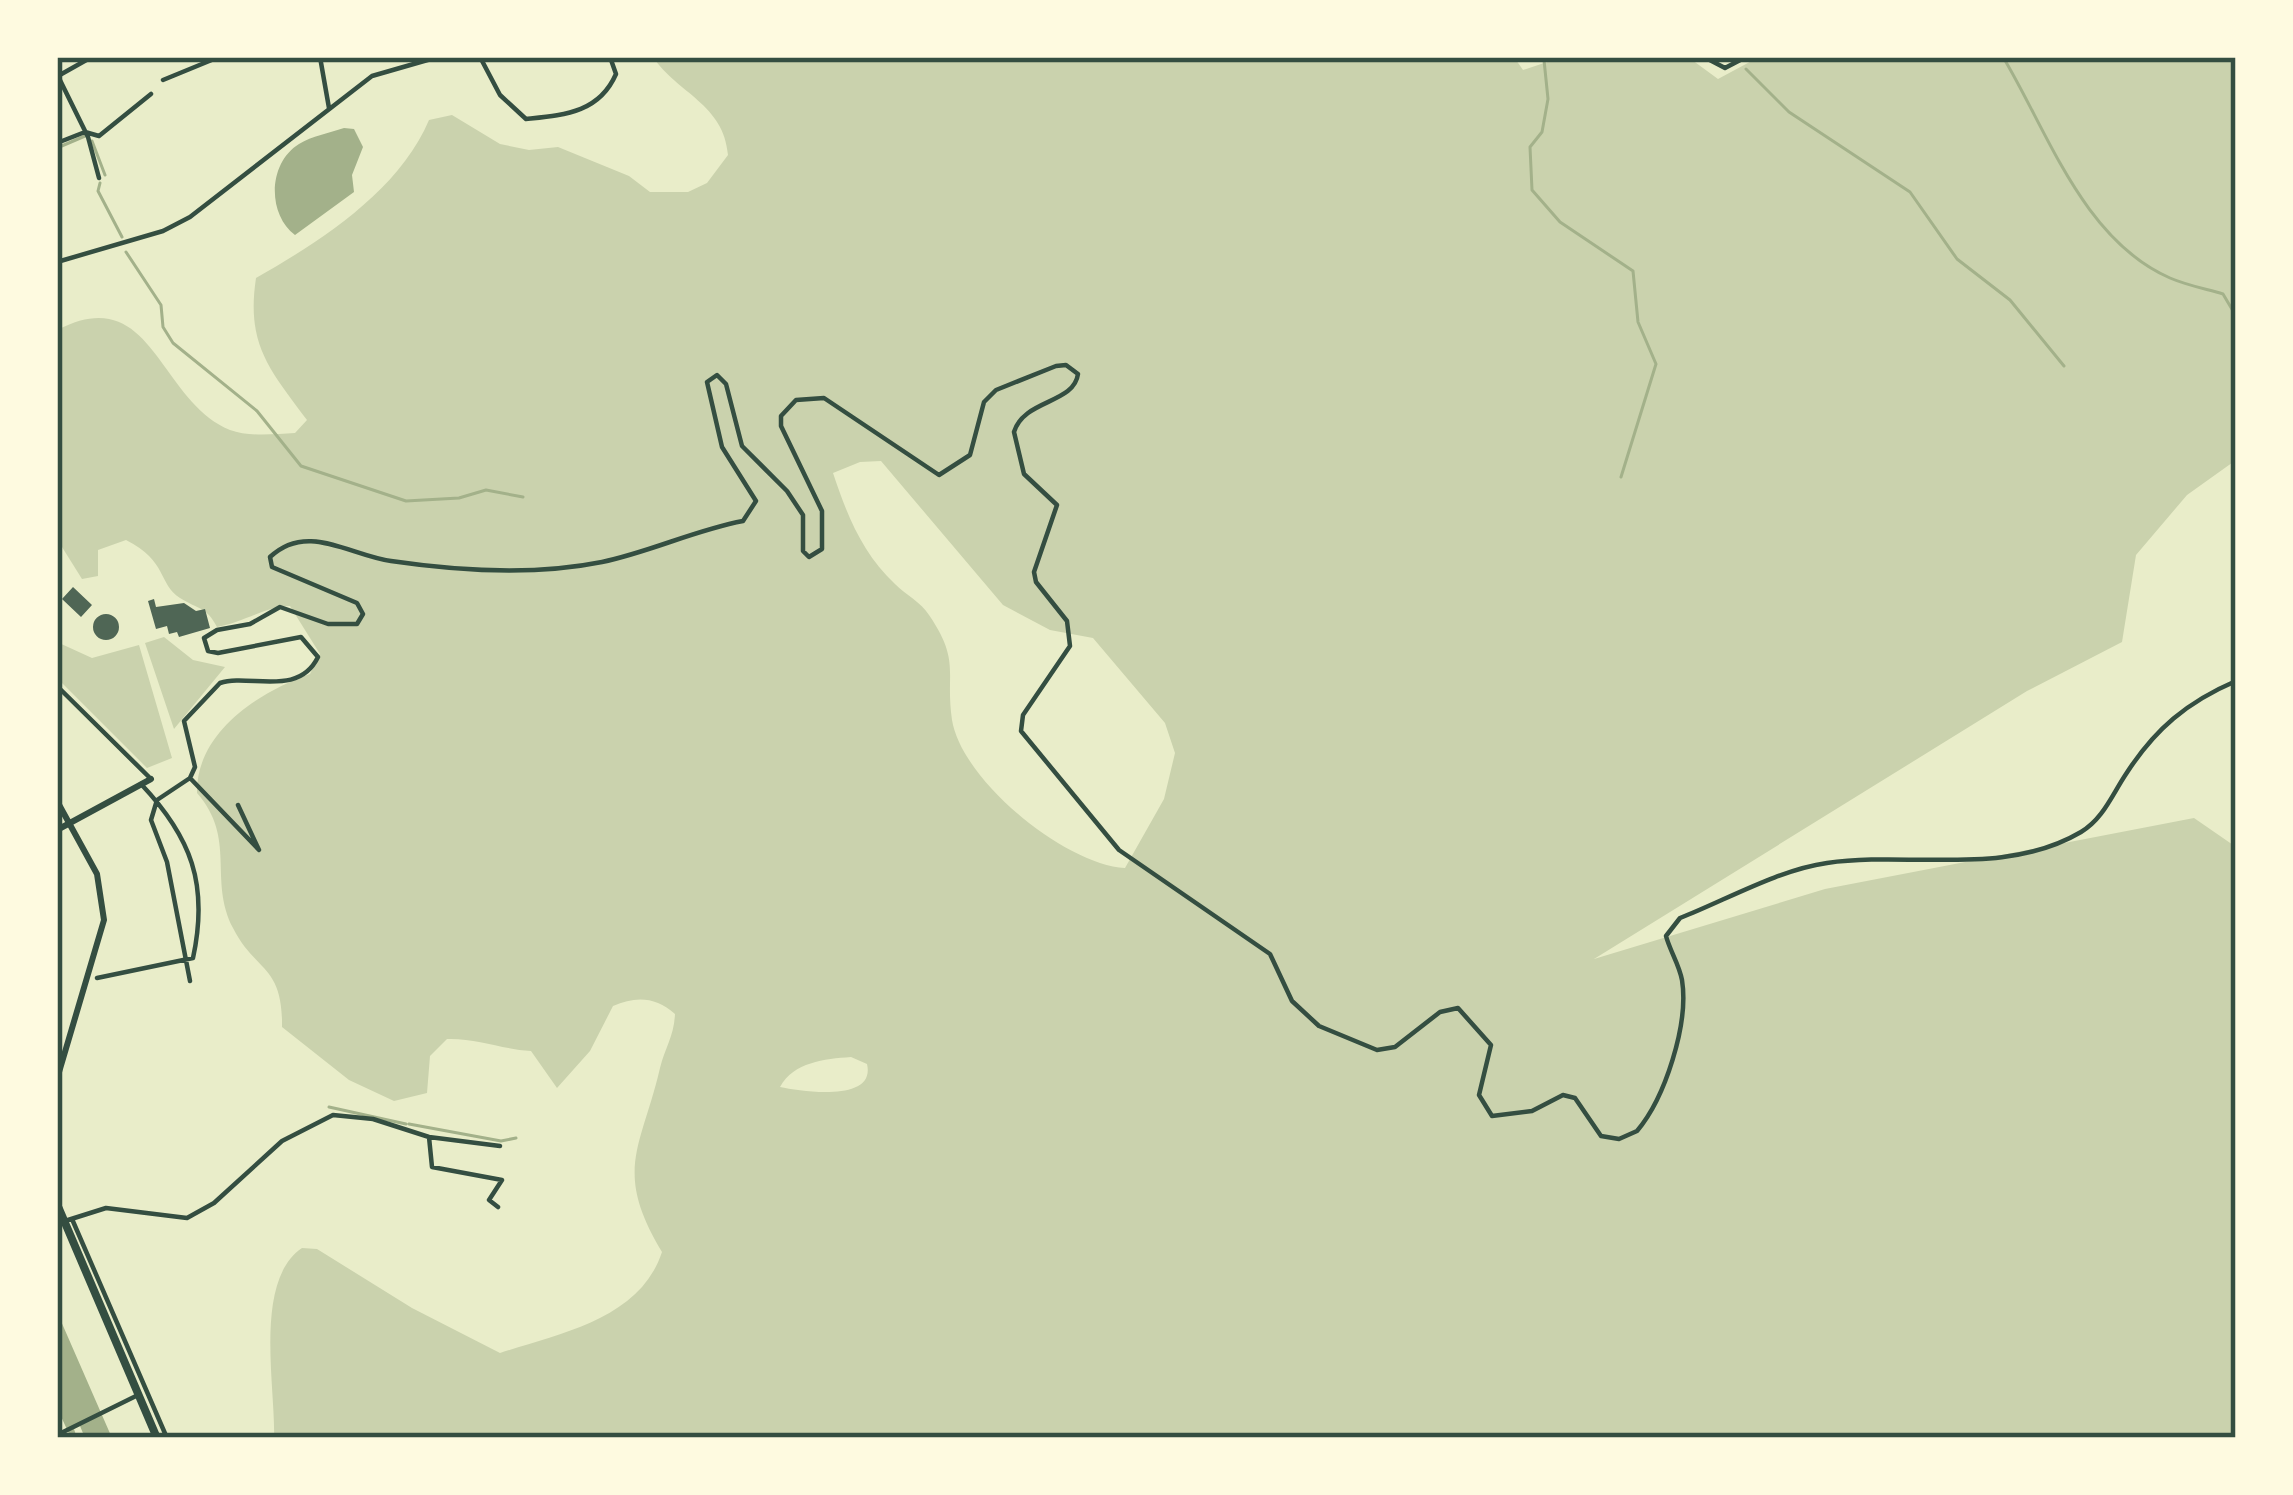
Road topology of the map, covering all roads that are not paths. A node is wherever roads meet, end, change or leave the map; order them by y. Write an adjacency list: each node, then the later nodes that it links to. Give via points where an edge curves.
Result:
1 (219, 57): 10 (street)
2 (320, 57): 12 (street)
3 (438, 57): 12 (street, via 372,76)
4 (480, 57): 5 (street, via 500,95 526,119 585,108 608,91 616,74)
5 (610, 57)
6 (1704, 57): 7 (street, via 1725,68)
7 (1746, 57)
8 (90, 58): 9 (street)
9 (57, 75): 13 (street)
10 (163, 80)
11 (151, 94): 13 (street, via 104,133)
12 (329, 108): 16 (street, via 190,217)
13 (85, 132): 14 (street); 15 (street)
14 (57, 143)
15 (99, 178)
16 (57, 262)
17 (2236, 681): 20 (street, via 2169,719 2083,832 1998,856 1824,863 1680,918 1666,936 1683,992 1674,1045 1648,1118 1619,1138 1595,1131 1575,1098 1563,1094 1532,1111 1492,1116 1479,1095 1491,1046 1458,1008 1377,1050 1319,1026 1292,1001 1270,954 1119,850 1028,744 1023,716 1072,634 1034,572 1057,505 1024,474 1014,432 1025,410 1077,385 1078,374 1066,365 996,390 970,455 939,475 824,398 796,400 781,426 822,511 818,556 803,551 796,502 742,446 717,375 707,382 715,428 756,501 743,521 601,562 505,572 389,561 309,540 285,545 270,557 272,567 357,603 362,620 328,624 280,607 204,638 218,653 301,637 318,657 304,672 265,686 229,680 209,690 184,721 196,759)
18 (57, 686): 19 (street)
19 (151, 778): 21 (street)
20 (190, 778): 22 (street); 24 (street, via 259,850)
21 (141, 784): 22 (street); 25 (street)
22 (157, 800): 27 (street, via 151,820); 27 (street, via 181,827 196,885 198,930 193,958)
23 (57, 801): 25 (street)
24 (238, 805)
25 (70, 823): 26 (street); 30 (street, via 97,874 104,920)
26 (57, 830)
27 (184, 958): 28 (street); 29 (street)
28 (97, 978)
29 (190, 981)
30 (57, 1079)
31 (429, 1138): 32 (street); 34 (street, via 431,1166 502,1180 489,1200); 35 (street, via 333,1115 282,1142 187,1219 106,1208)
32 (500, 1146)
33 (57, 1204): 35 (main road)
34 (498, 1207)
35 (68, 1220): 36 (main road); 39 (street)
36 (132, 1398): 37 (street); 38 (main road)
37 (57, 1435)
38 (158, 1438)
39 (167, 1438)

